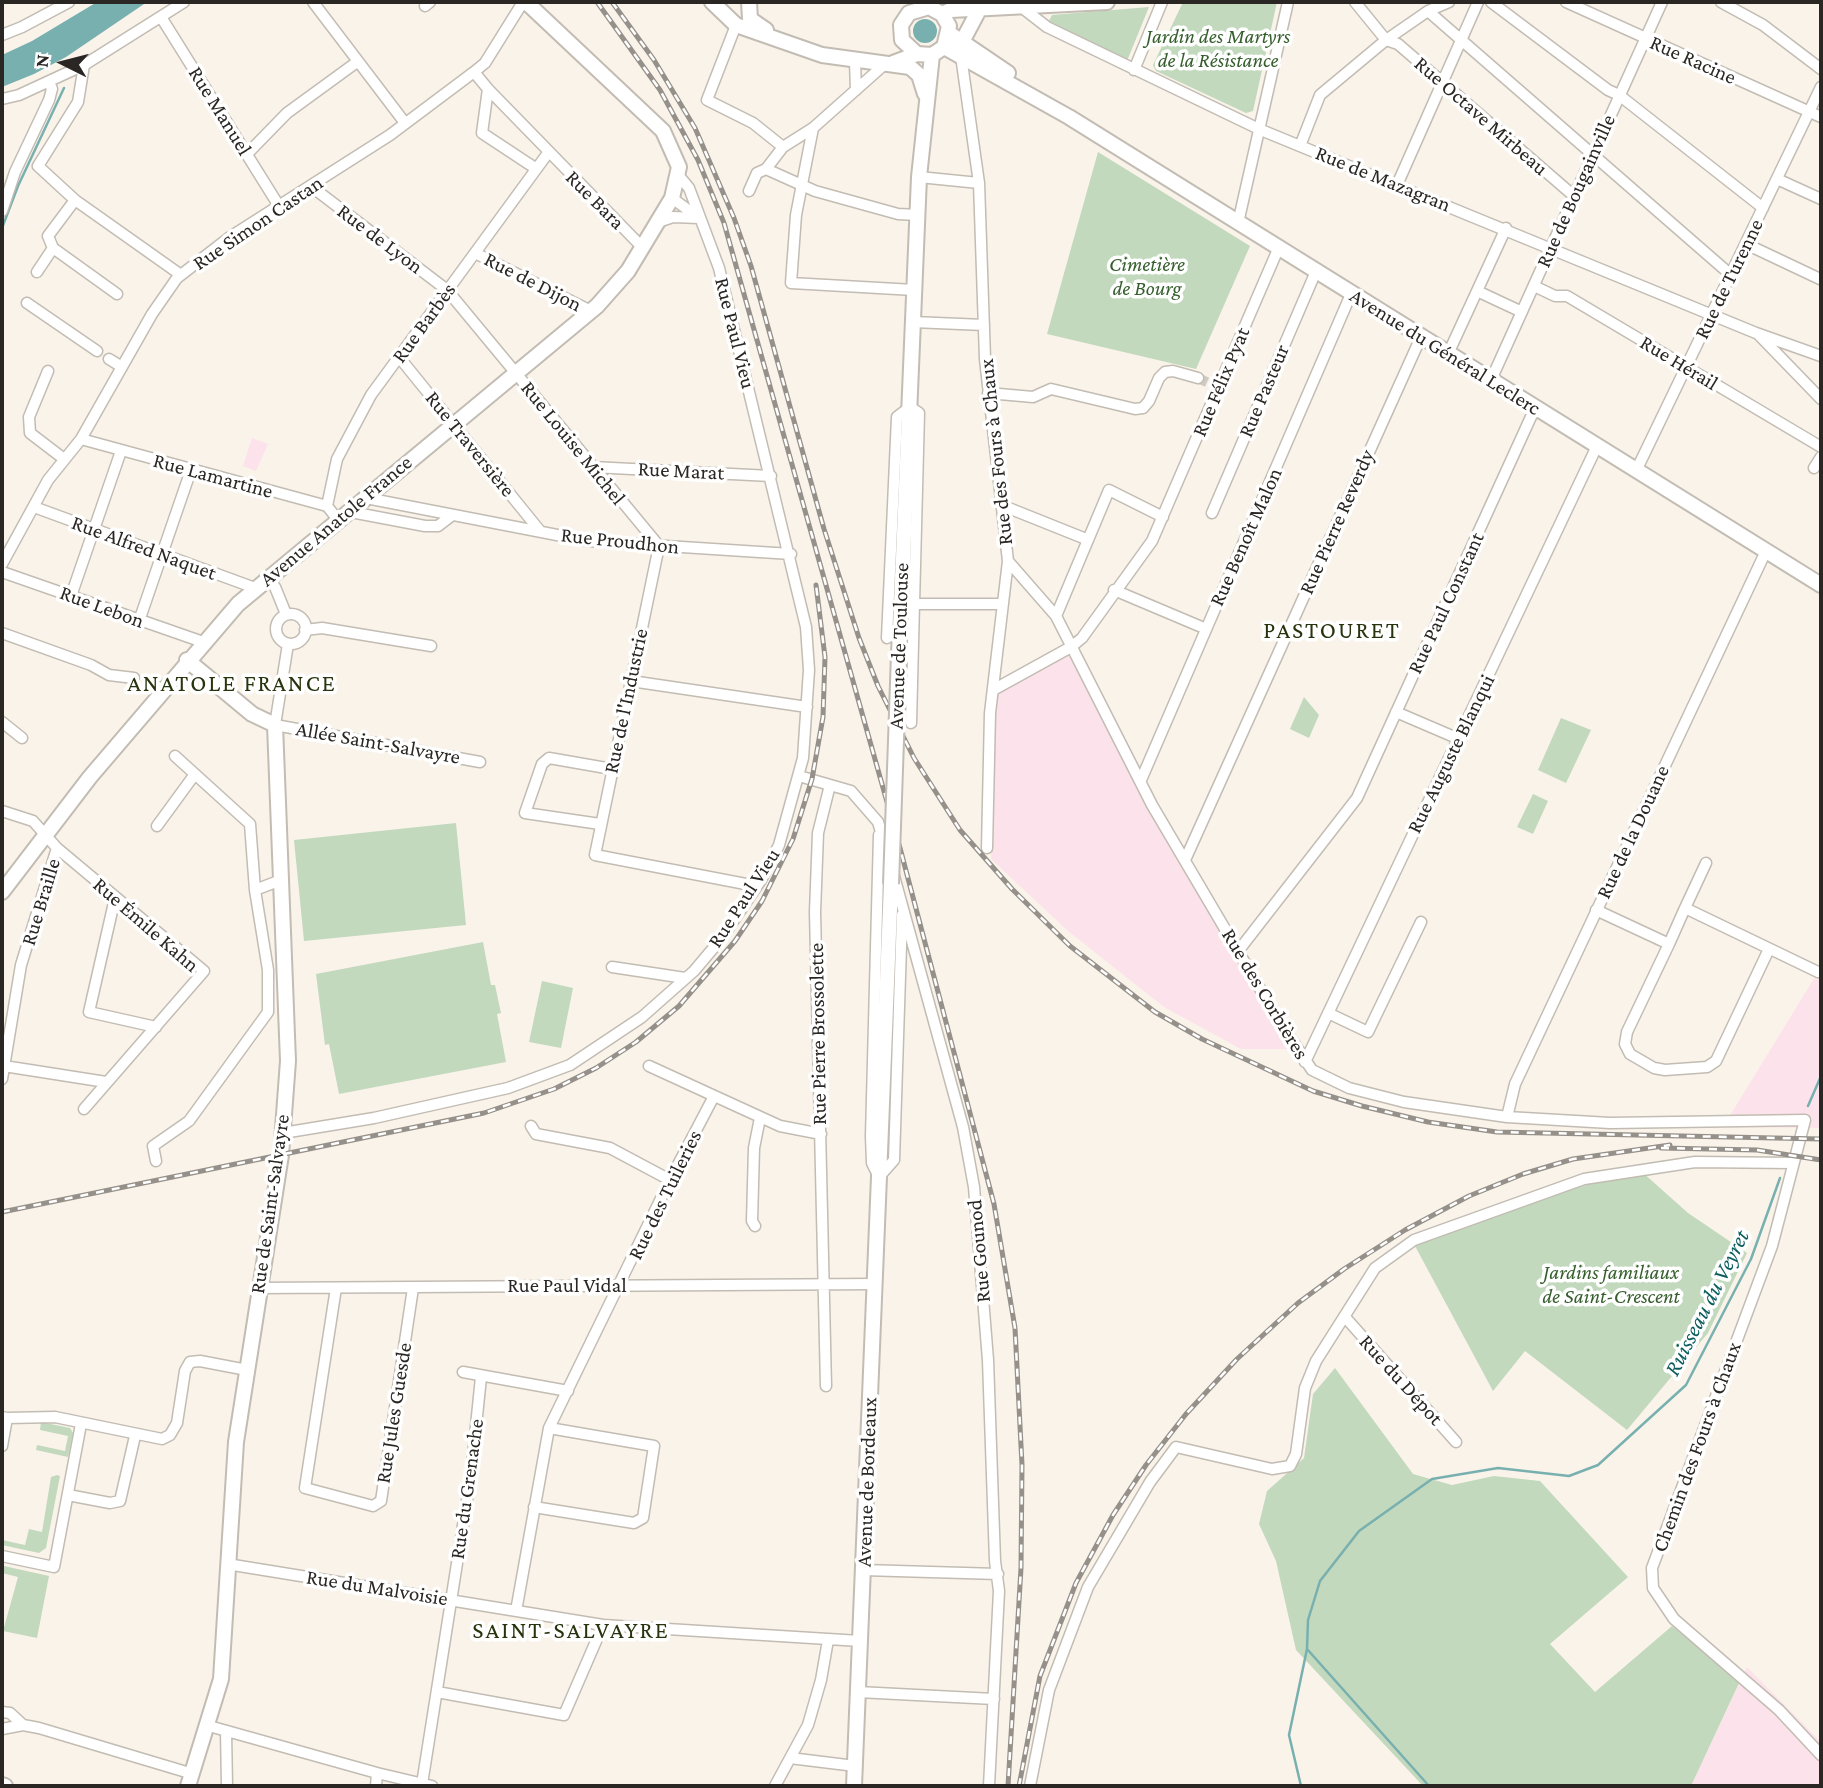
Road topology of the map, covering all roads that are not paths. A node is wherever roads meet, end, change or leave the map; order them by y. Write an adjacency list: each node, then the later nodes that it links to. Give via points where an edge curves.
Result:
1 (69, 2): 24 (street)
2 (184, 2): 22 (street)
3 (313, 2): 31 (street)
4 (524, 2): 37 (street, Rue Simon Castan, via 485,63); 59 (main road, via 657,124 673,147)
5 (712, 2): 23 (main road)
6 (749, 2): 25 (main road, via 750,19)
7 (900, 2): 20 (main road)
8 (1107, 2): 19 (main road)
9 (1162, 2): 36 (street)
10 (1288, 2): 51 (street)
11 (1449, 2): 21 (street)
12 (1478, 2): 28 (street)
13 (1491, 2): 43 (street)
14 (1566, 2): 26 (street, Rue Racine)
15 (1662, 2): 26 (street, Rue de Bougainville)
16 (1721, 2): 35 (street, via 1763,25)
17 (1356, 3): 27 (street, Rue Octave Mirbeau)
18 (988, 6): 19 (main road); 20 (main road); 29 (main road)
19 (1020, 6): 36 (street, Rue de Mazagran, via 1035,21)
20 (929, 8): 29 (main road); 29 (main road, via 904,19 901,32 906,46)
21 (1429, 11): 27 (street); 28 (street)
22 (161, 17): 34 (street); 55 (street, Rue Manuel)
23 (736, 25): 25 (main road); 53 (street, via 707,100 753,123)
24 (2, 35)
25 (775, 37): 32 (main road)
26 (1645, 38): 43 (street, Rue de Bougainville); 46 (street, Rue Racine)
27 (1386, 40): 39 (street, Rue Octave Mirbeau, via 1398,44); 52 (street, via 1320,95)
28 (1461, 41): 39 (street); 56 (street)
29 (941, 46): 30 (main road, Avenue du Général Leclerc); 33 (main road); 44 (main road, Avenue de Toulouse); 47 (main road, Avenue du Général Leclerc)
30 (961, 56): 47 (main road, Avenue du Général Leclerc); 62 (street, Rue des Fours à Chaux)
31 (357, 62): 49 (street); 55 (street, via 287,113)
32 (855, 62): 33 (main road); 42 (street)
33 (889, 64): 42 (street); 44 (main road, via 914,70)
34 (84, 65): 38 (street); 71 (street, via 78,102 38,166)
35 (1821, 69)
36 (1134, 70): 51 (street, Rue de Mazagran)
37 (474, 72): 41 (street, Rue Bara); 65 (street, Rue Simon Castan)
38 (49, 82): 45 (street); 74 (street, via 50,100 15,172)
39 (1443, 82): 64 (street); 69 (street, Rue Octave Mirbeau)
40 (1821, 87): 46 (street, Rue de Turenne)
41 (488, 89): 54 (street, Rue Bara); 57 (street, via 482,132)
42 (855, 90): 50 (street)
43 (1619, 95): 56 (street, Rue de Bougainville); 73 (street)
44 (925, 96): 60 (main road, Avenue de Toulouse)
45 (2, 99)
46 (1809, 111): 48 (street, Rue Racine); 61 (street, Rue de Turenne)
47 (1069, 117): 78 (main road, Avenue du Général Leclerc)
48 (1821, 117)
49 (402, 119)
50 (813, 128): 53 (street); 63 (street)
51 (1261, 130): 52 (street, Rue de Mazagran); 78 (street)
52 (1300, 146): 64 (street, Rue de Mazagran)
53 (783, 147): 58 (street)
54 (548, 153): 57 (street, Rue Barbès); 84 (street, Rue Bara)
55 (247, 154): 72 (street, Rue Manuel)
56 (1593, 155): 69 (street, Rue de Bougainville); 89 (street)
57 (535, 168): 85 (street, Rue Barbès)
58 (766, 169): 63 (street); 66 (street, via 757,173)
59 (679, 172): 67 (main road, Avenue Anatole France); 68 (street, Rue Paul Vieu)
60 (919, 177): 62 (street); 75 (main road, Avenue de Toulouse)
61 (1777, 179): 70 (street); 73 (street, Rue de Turenne)
62 (979, 183): 102 (street, Rue des Fours à Chaux)
63 (804, 185): 75 (street, via 898,214); 93 (street, via 796,215 791,284)
64 (1397, 185): 79 (street, Rue de Mazagran)
65 (312, 187): 72 (street, Rue Simon Castan); 92 (street, Rue de Lyon)
66 (749, 191)
67 (674, 195): 68 (street); 76 (street); 77 (main road, Avenue Anatole France)
68 (691, 196): 76 (street, Rue Paul Vieu)
69 (1574, 196): 82 (street, Rue de Bougainville)
70 (1821, 199)
71 (75, 200): 83 (street, via 48,236); 88 (street)
72 (279, 206): 88 (street, Rue Simon Castan)
73 (1763, 208): 80 (street, Rue de Turenne)
74 (2, 211)
75 (918, 215): 93 (main road, Avenue de Toulouse)
76 (699, 218): 77 (street, via 673,216); 131 (street, Rue Paul Vieu, via 719,268)
77 (657, 222): 84 (main road, Avenue Anatole France)
78 (1238, 223): 81 (main road, Avenue du Général Leclerc)
79 (1506, 228): 82 (street, Rue de Mazagran); 94 (street)
80 (1746, 244): 89 (street, Rue de Turenne); 90 (street)
81 (1279, 247): 86 (main road, Avenue du Général Leclerc); 139 (street, Rue Félix Pyat, via 1214,385)
82 (1551, 247): 91 (street, Rue de Bougainville); 100 (street, Rue de Mazagran)
83 (53, 248): 87 (street); 95 (street)
84 (643, 248): 98 (main road, Avenue Anatole France)
85 (475, 253): 92 (street, Rue Barbès); 98 (street, Rue de Dijon)
86 (1317, 269): 96 (main road, Avenue du Général Leclerc); 136 (street, Rue Pasteur)
87 (37, 272)
88 (181, 275): 110 (street, Rue Simon Castan)
89 (1731, 275): 100 (street, Rue de Turenne)
90 (1820, 279)
91 (1534, 286): 99 (street, Rue de Bougainville); 111 (street, Rue Hérail, via 1567,296)
92 (447, 290): 108 (street, Rue Barbès); 113 (street, Rue de Lyon)
93 (914, 290): 101 (main road, Avenue de Toulouse)
94 (1477, 291): 99 (street); 106 (street)
95 (117, 294)
96 (1351, 294): 104 (main road, Avenue du Général Leclerc); 160 (street, Rue Benoît Malon)
97 (27, 303): 105 (street)
98 (591, 311): 113 (main road, Avenue Anatole France)
99 (1522, 312): 115 (street, Rue de Bougainville)
100 (1713, 314): 103 (street, Rue de Mazagran); 111 (street, Rue de Turenne)
101 (913, 322): 102 (street); 118 (main road, Avenue de Toulouse)
102 (984, 326): 116 (street, Rue des Fours à Chaux)
103 (1756, 333): 107 (street, Rue de Mazagran); 117 (street, Rue de Mazagran)
104 (1421, 337): 106 (main road, Avenue du Général Leclerc); 193 (street, Rue Pierre Reverdy)
105 (97, 351)
106 (1448, 354): 115 (main road, Avenue du Général Leclerc)
107 (1821, 356)
108 (399, 357): 120 (street, Rue Traversière); 134 (street, Rue Barbès, via 371,395 337,458)
109 (109, 359): 110 (street)
110 (122, 367): 121 (street, Rue Simon Castan)
111 (1686, 368): 123 (street, Rue Hérail); 130 (street, Rue de Turenne)
112 (48, 371): 126 (street, via 29,417 30,433)
113 (514, 371): 120 (main road, Avenue Anatole France); 127 (street, Rue Louise Michel)
114 (1198, 378): 116 (street, via 1165,372 1149,401 1135,409 1047,389 1033,397)
115 (1491, 380): 119 (main road, Avenue du Général Leclerc)
116 (988, 393): 133 (street, Rue des Fours à Chaux)
117 (1821, 399)
118 (910, 407): 155 (street, Avenue de Toulouse, via 919,412); 163 (street, Avenue de Toulouse, via 897,417); 196 (main road, Avenue de Toulouse, bridge)
119 (1535, 408): 122 (main road, Avenue du Général Leclerc); 173 (street, Rue Paul Constant)
120 (453, 423): 132 (main road, Avenue Anatole France); 141 (street, Rue Traversière)
121 (81, 439): 124 (street, Rue Lamartine); 126 (street, Rue Simon Castan)
122 (1597, 446): 130 (main road, Avenue du Général Leclerc); 178 (street, Rue Auguste Blanqui)
123 (1821, 447)
124 (121, 452): 129 (street, Rue Lamartine); 140 (street)
125 (1821, 457): 128 (street)
126 (64, 459): 135 (street, Rue Simon Castan)
127 (592, 467): 131 (street, Rue Marat); 143 (street, Rue Louise Michel)
128 (1814, 468)
129 (191, 470): 134 (street, Rue Lamartine); 145 (street)
130 (1636, 471): 144 (main road, Avenue du Général Leclerc)
131 (771, 476): 146 (street, Rue Paul Vieu)
132 (366, 498): 137 (street, Rue Proudhon); 138 (main road, Avenue Anatole France)
133 (1001, 505): 142 (street); 147 (street, Rue des Fours à Chaux)
134 (327, 506): 138 (street)
135 (34, 507): 140 (street, Rue Alfred Naquet); 148 (street, Rue Simon Castan)
136 (1212, 513)
137 (451, 516): 138 (street, Rue Proudhon, via 438,526); 141 (street, Rue Proudhon)
138 (345, 517): 150 (main road, Avenue Anatole France)
139 (1163, 517): 142 (street, via 1109,491); 153 (street, Rue Félix Pyat, via 1152,541)
140 (94, 530): 145 (street, Rue Alfred Naquet); 154 (street)
141 (540, 531): 143 (street, Rue Proudhon, via 588,541)
142 (1086, 539): 158 (street)
143 (659, 547): 146 (street, Rue Proudhon); 170 (street, Rue de l'Industrie)
144 (1766, 551): 151 (main road, Avenue du Général Leclerc); 203 (street, Rue de la Douane)
145 (162, 554): 152 (street, Rue Alfred Naquet); 159 (street)
146 (790, 554): 172 (street, Rue Paul Vieu, via 806,627)
147 (1008, 561): 156 (street, Rue des Fours à Chaux); 158 (street, Rue des Corbières)
148 (2, 564)
149 (2, 572): 154 (street, Rue Lebon)
150 (267, 578): 152 (main road, Avenue Anatole France); 157 (street)
151 (1821, 585)
152 (255, 588): 164 (main road, Avenue Anatole France)
153 (1114, 590): 160 (street); 167 (street, Rue Félix Pyat)
154 (71, 596): 159 (street, Rue Lebon)
155 (914, 604): 156 (street); 175 (street, Avenue de Toulouse)
156 (1003, 604): 171 (street, Rue des Fours à Chaux)
157 (286, 614): 161 (street, via 299,616); 165 (street, via 275,632)
158 (1056, 616): 167 (street, Rue des Corbières)
159 (139, 621): 164 (street, Rue Lebon)
160 (1204, 628): 184 (street, Rue Benoît Malon)
161 (305, 630): 165 (street, via 299,642); 166 (street, via 322,628)
162 (2, 634): 169 (street, via 91,665 108,676)
163 (887, 638)
164 (203, 642): 168 (main road, Avenue Anatole France)
165 (288, 644): 176 (street)
166 (431, 646)
167 (1071, 647): 171 (street); 184 (street, Rue des Corbières)
168 (187, 660): 176 (main road, via 252,715); 190 (main road, Avenue Anatole France, via 157,686)
169 (135, 678)
170 (631, 681): 172 (street); 181 (street, Rue de l'Industrie)
171 (993, 690): 192 (street, Rue des Fours à Chaux)
172 (807, 707): 183 (street, Rue Paul Vieu)
173 (1396, 712): 178 (street); 207 (street, Rue Paul Constant, via 1357,798)
174 (2, 722): 177 (street)
175 (911, 723)
176 (275, 724): 180 (street, Allée Saint-Salvayre); 195 (main road, Rue de Saint-Salvayre)
177 (22, 738)
178 (1458, 739): 211 (street, Rue Auguste Blanqui)
179 (175, 756): 182 (street)
180 (480, 762)
181 (612, 769): 188 (street, Rue de l'Industrie); 188 (street, via 549,758 541,764 525,813)
182 (195, 774): 189 (street); 198 (street, via 250,824)
183 (799, 776): 185 (street, Rue Gounod); 197 (street, Rue Paul Vieu, via 779,845)
184 (1141, 780): 193 (street, Rue des Corbières)
185 (830, 785): 187 (street, Rue Gounod, via 851,791); 225 (street, Rue Pierre Brossolette, via 818,833 815,912)
186 (2, 811): 190 (street, Rue Émile Kahn, via 33,821)
187 (878, 822): 201 (street, Rue Gounod); 228 (street, Avenue de Bordeaux, via 871,1136 872,1163)
188 (600, 824): 197 (street, Rue de l'Industrie, via 595,855)
189 (157, 826)
190 (45, 836): 191 (street, Rue Émile Kahn); 199 (main road, Avenue Anatole France)
191 (57, 848): 200 (street, Rue Émile Kahn); 214 (street, Rue Braille, via 21,965)
192 (987, 848)
193 (1185, 860): 207 (street, Rue des Corbières)
194 (1706, 863): 202 (street)
195 (281, 880): 198 (street); 224 (main road, Rue de Saint-Salvayre, via 288,1061)
196 (891, 884): 228 (main road, Avenue de Bordeaux)
197 (757, 886): 210 (street, Rue Paul Vieu, via 721,939)
198 (255, 890): 226 (street, via 268,970 268,1012 188,1121 153,1146)
199 (2, 892)
200 (116, 898): 212 (street, via 89,1012); 212 (street, Rue Émile Kahn, via 204,971)
201 (903, 904): 228 (street, Avenue de Bordeaux, via 894,1160); 254 (street, Rue Gounod, via 974,1186)
202 (1685, 908): 205 (street); 206 (street)
203 (1597, 910): 205 (street); 220 (street, Rue de la Douane, via 1513,1089)
204 (1422, 922): 211 (street, via 1368,1032)
205 (1669, 944): 206 (street, via 1625,1044 1630,1054 1665,1070 1707,1067 1716,1061)
206 (1769, 949): 209 (street)
207 (1239, 950): 213 (street, Rue des Corbières)
208 (612, 967): 210 (street)
209 (1818, 972)
210 (685, 978): 224 (street, Rue Paul Vieu, via 642,1017 570,1065 509,1088)
211 (1328, 1013): 213 (street, Rue Auguste Blanqui)
212 (156, 1027): 217 (street, Rue Émile Kahn)
213 (1305, 1062): 220 (street, Rue des Corbières, via 1349,1088 1404,1102)
214 (4, 1066): 216 (street, Rue Braille); 217 (street)
215 (649, 1066): 218 (street)
216 (2, 1079)
217 (106, 1082): 219 (street, Rue Émile Kahn)
218 (714, 1096): 221 (street); 229 (street, Rue des Tuileries)
219 (84, 1110)
220 (1507, 1116): 222 (street, Rue des Corbières, via 1610,1123)
221 (760, 1118): 225 (street, via 789,1129); 230 (street, via 754,1148)
222 (1805, 1120): 227 (street, Chemin des Fours à Chaux)
223 (531, 1126): 229 (street, via 536,1134 610,1148)
224 (283, 1133): 234 (main road, Rue de Saint-Salvayre)
225 (821, 1133): 233 (street, Rue Pierre Brossolette)
226 (156, 1161)
227 (1793, 1163): 237 (street, via 1695,1162 1615,1172 1473,1217 1414,1240 1375,1268); 268 (street, Chemin des Fours à Chaux, via 1772,1246 1652,1567 1653,1588 1674,1619 1779,1710)
228 (879, 1177): 231 (main road, Avenue de Bordeaux)
229 (670, 1180): 232 (street, Rue des Tuileries)
230 (755, 1226)
231 (875, 1284): 233 (street, Rue Paul Vidal); 253 (main road, Avenue de Bordeaux)
232 (621, 1286): 233 (street, Rue Paul Vidal); 236 (street, Rue Paul Vidal); 242 (street, Rue des Tuileries)
233 (824, 1286): 241 (street, Rue Pierre Brossolette)
234 (259, 1288): 235 (street, Rue Paul Vidal); 238 (main road, Rue de Saint-Salvayre)
235 (336, 1288): 236 (street, Rue Paul Vidal); 236 (street, Rue Jules Guesde, via 305,1489 373,1506 381,1501)
236 (413, 1288)
237 (1345, 1317): 247 (street, Rue du Dépot); 279 (street, via 1316,1361 1305,1388 1296,1454 1290,1466 1272,1469 1176,1447 1150,1482 1088,1587 1049,1690)
238 (247, 1370): 246 (street, via 190,1362 174,1430 162,1439); 252 (main road, Rue de Saint-Salvayre, via 236,1442)
239 (463, 1372): 240 (street)
240 (481, 1377): 242 (street); 255 (street, Rue du Grenache)
241 (826, 1386)
242 (568, 1391): 245 (street, Rue des Tuileries)
243 (4, 1417): 244 (street, via 55,1417); 248 (street)
244 (81, 1424): 246 (street); 249 (street)
245 (549, 1428): 250 (street, Rue des Tuileries); 250 (street, via 654,1446 643,1518 634,1522)
246 (135, 1436): 249 (street, via 120,1501)
247 (1456, 1443)
248 (2, 1446)
249 (68, 1495): 251 (street, via 54,1567)
250 (534, 1507): 256 (street, Rue des Tuileries)
251 (2, 1556)
252 (227, 1564): 255 (street, Rue du Malvoisie); 265 (main road, Rue de Saint-Salvayre, via 223,1662)
253 (863, 1570): 254 (street); 259 (main road, Avenue de Bordeaux)
254 (998, 1574): 262 (street, Rue Gounod)
255 (451, 1601): 256 (street, Rue du Malvoisie); 260 (street, Rue du Grenache)
256 (516, 1611): 257 (street, Rue du Malvoisie)
257 (603, 1625): 258 (street, Rue du Malvoisie); 260 (street, via 564,1714)
258 (828, 1640): 259 (street, Rue du Malvoisie); 269 (street, via 815,1704)
259 (860, 1641): 261 (main road, Avenue de Bordeaux)
260 (437, 1692): 273 (street, Rue du Grenache)
261 (858, 1692): 262 (street); 270 (main road, Avenue de Bordeaux)
262 (993, 1699): 278 (street, Rue Gounod)
263 (2, 1712): 264 (street)
264 (23, 1725): 266 (street); 272 (street, via 79,1738)
265 (209, 1726): 267 (street); 272 (main road, Rue de Saint-Salvayre)
266 (2, 1729)
267 (226, 1731): 271 (street); 274 (street)
268 (1821, 1755)
269 (790, 1758): 270 (street); 276 (street)
270 (855, 1766): 277 (main road, Avenue de Bordeaux)
271 (377, 1773): 273 (street); 275 (street)
272 (191, 1780)
273 (427, 1785)
274 (227, 1786)
275 (376, 1786)
276 (775, 1786)
277 (854, 1786)
278 (989, 1786)
279 (1030, 1786)

